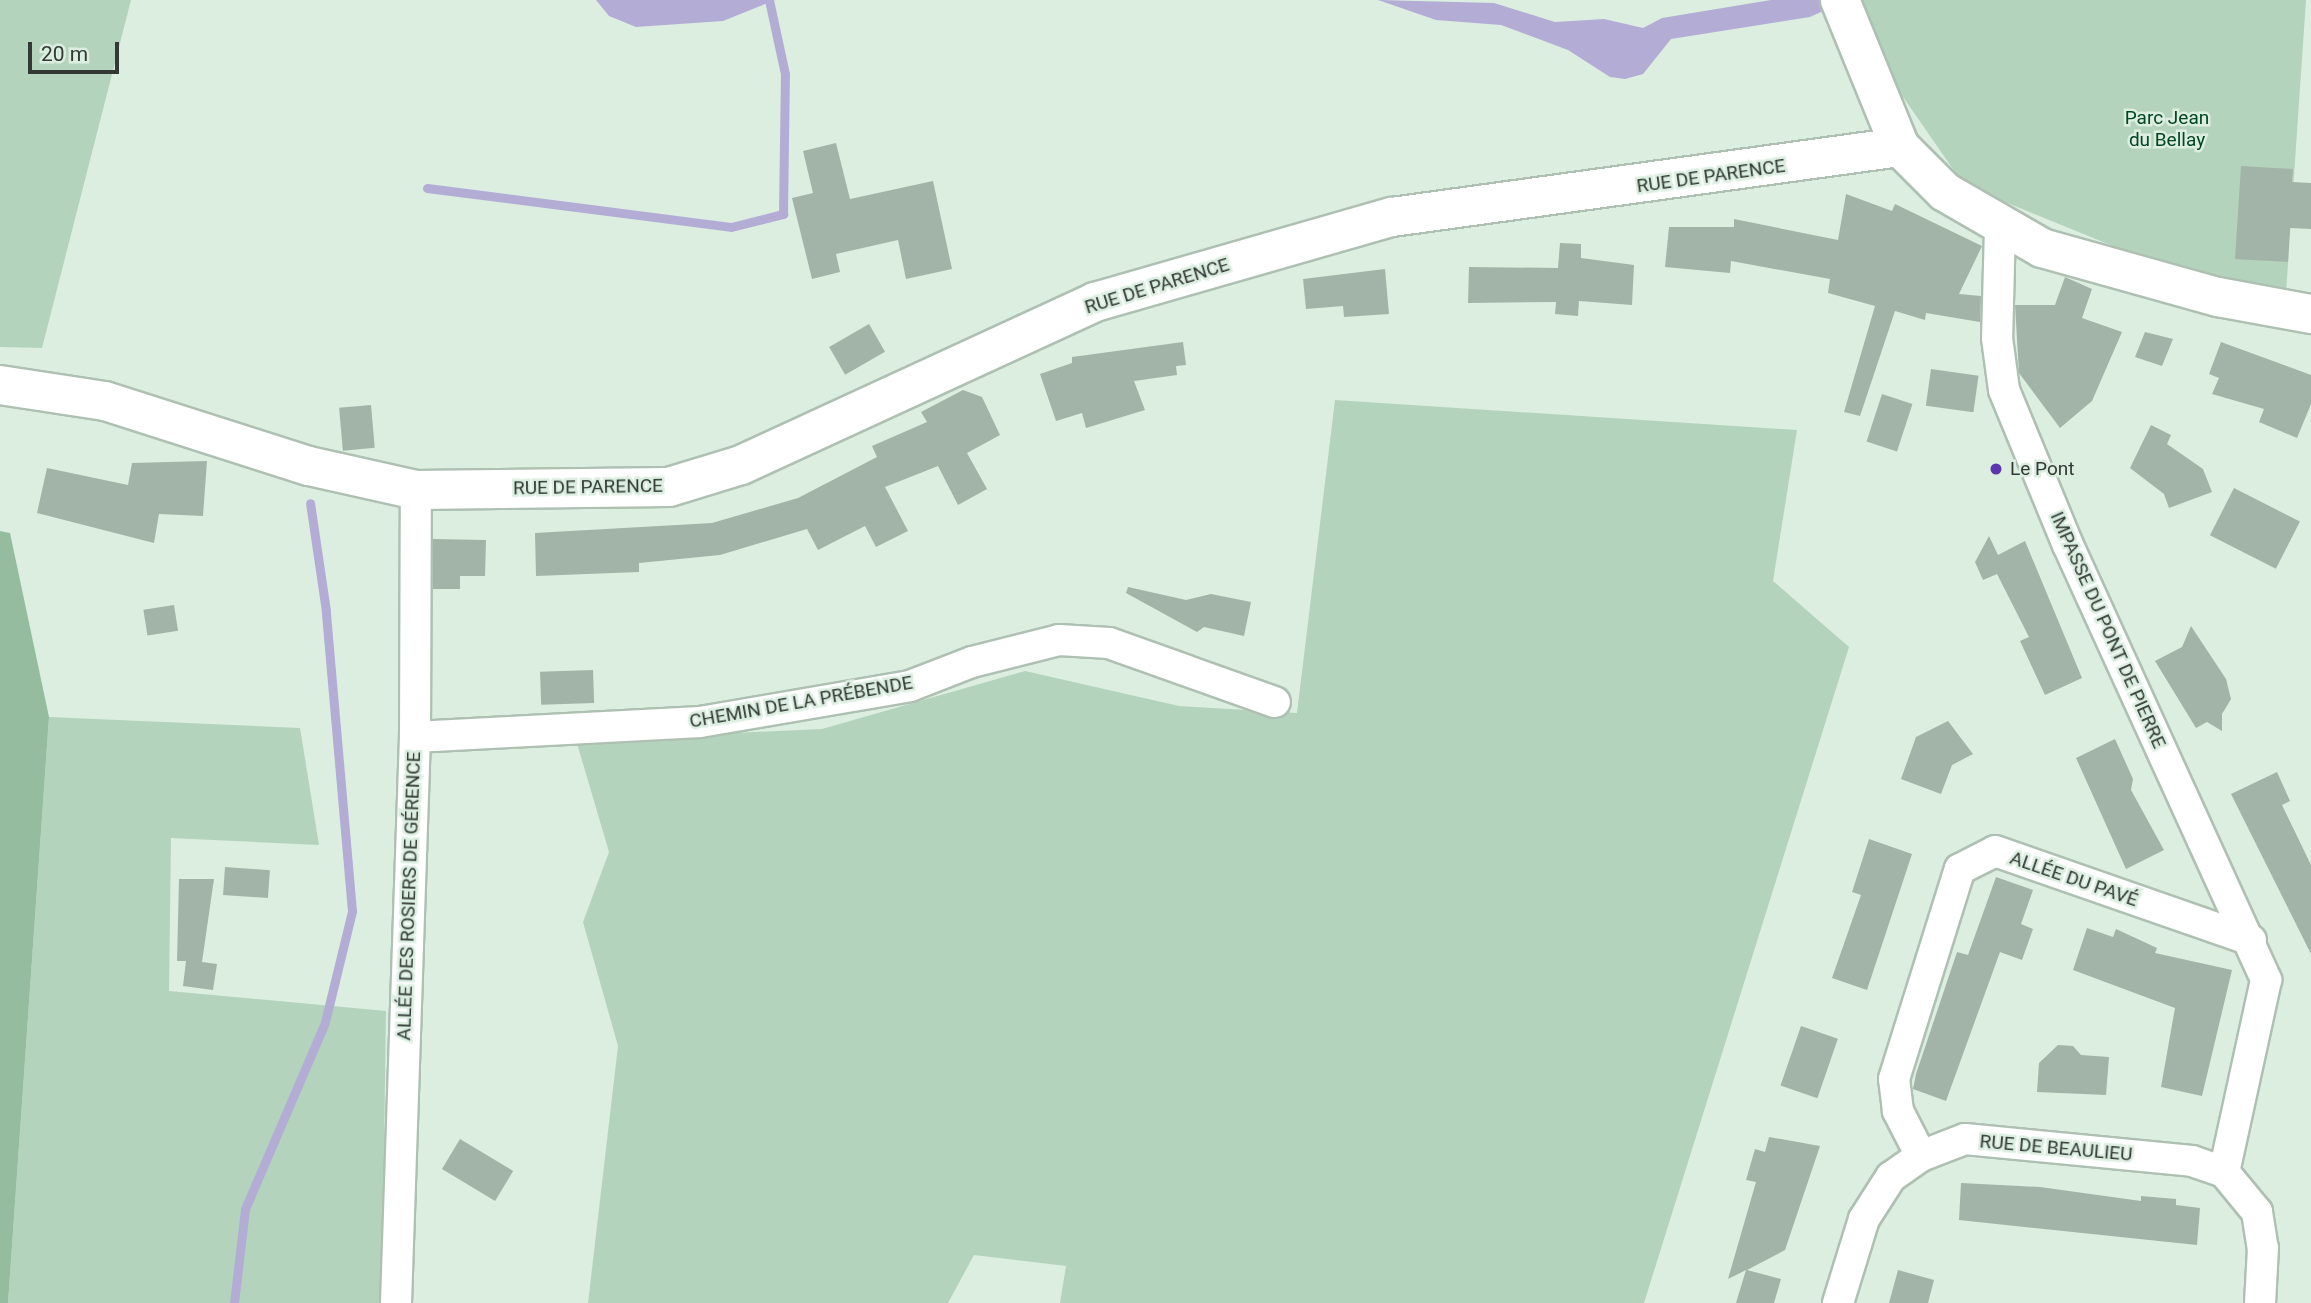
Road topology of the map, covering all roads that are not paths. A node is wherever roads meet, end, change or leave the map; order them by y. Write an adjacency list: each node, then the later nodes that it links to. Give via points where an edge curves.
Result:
1 (1840, 0): 2 (street, via 1872,88)
2 (1900, 147): 3 (street, via 1945,192); 6 (street, RUE DE PARENCE, via 1379,220 1095,302 741,465 669,487)
3 (2000, 228): 4 (street, via 2042,248 2150,281); 9 (street, IMPASSE DU PONT DE PIERRE, via 1997,338 2004,390 2068,545)
4 (2311, 314)
5 (0, 385): 6 (street, RUE DE PARENCE, via 104,401 309,466)
6 (416, 490): 8 (street, ALLÉE DES ROSIERS DE GÉRENCE)
7 (1275, 702): 8 (street, CHEMIN DE LA PRÉBENDE, via 1110,643 1059,640 972,662 910,686 700,722)
8 (415, 737): 12 (street, ALLÉE DES ROSIERS DE GÉRENCE)
9 (2251, 940): 10 (street, ALLÉE DU PAVÉ, via 1995,851 1960,869 1894,1079 1898,1111); 11 (street, via 2266,980)
10 (1921, 1156): 11 (street, RUE DE BEAULIEU, via 1965,1139 2192,1161); 13 (street, RUE DE BEAULIEU, via 1891,1177 1864,1219)
11 (2224, 1172): 14 (street, via 2257,1213 2263,1248)
12 (396, 1303)
13 (1838, 1303)
14 (2260, 1303)

